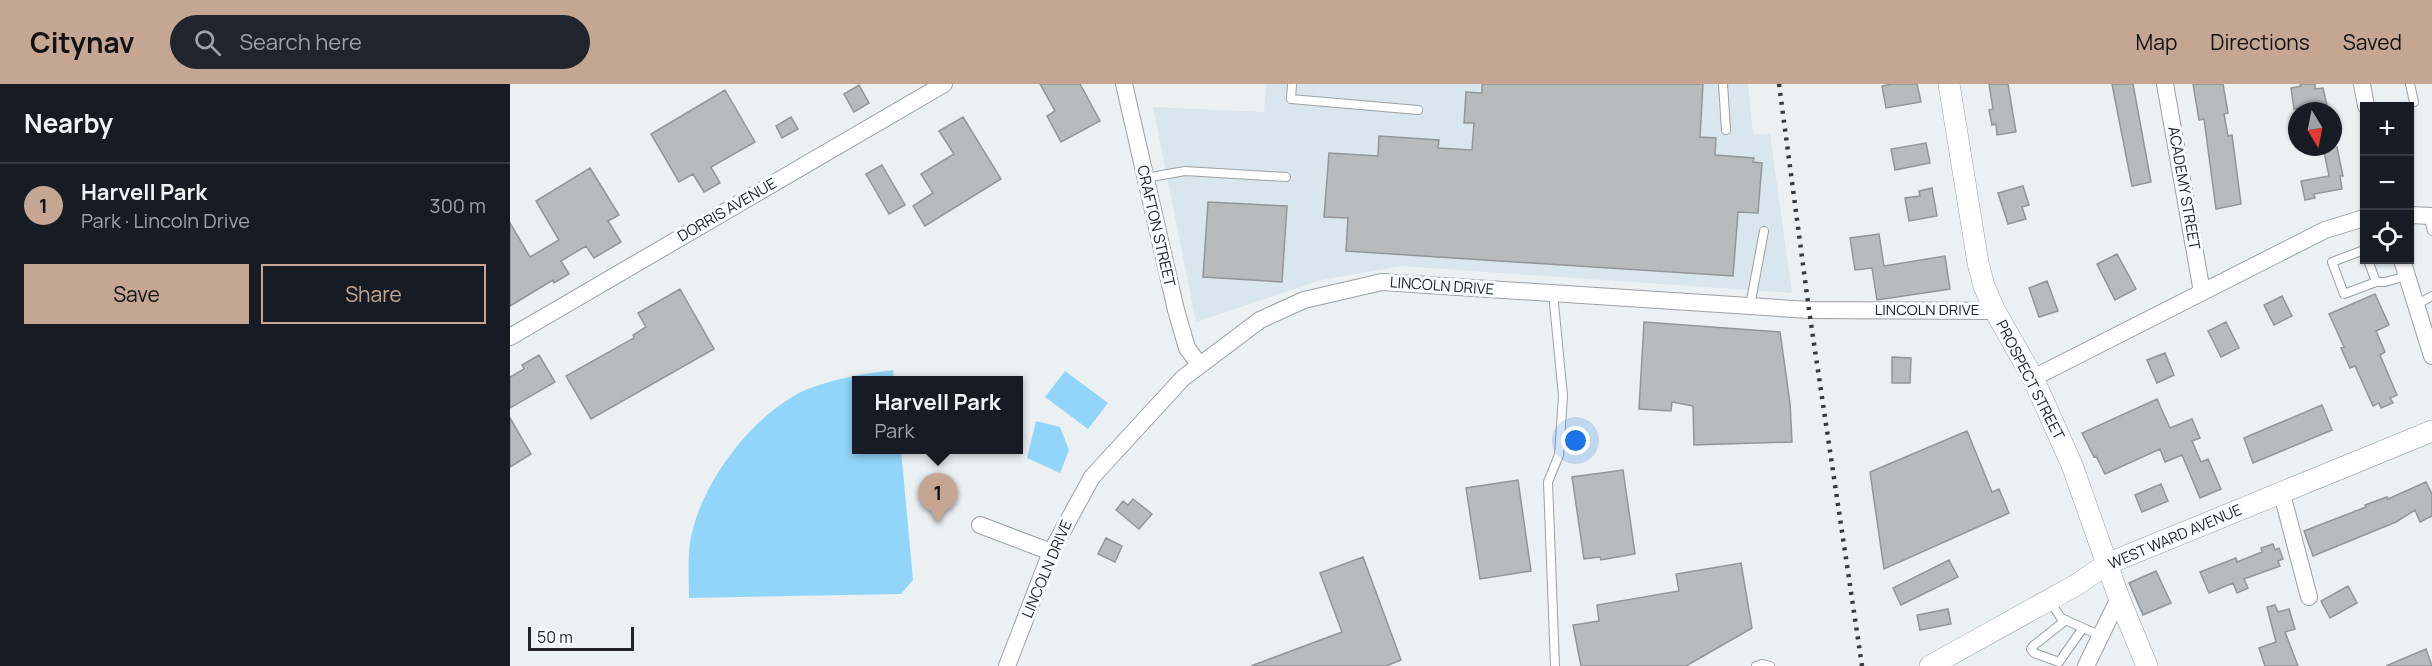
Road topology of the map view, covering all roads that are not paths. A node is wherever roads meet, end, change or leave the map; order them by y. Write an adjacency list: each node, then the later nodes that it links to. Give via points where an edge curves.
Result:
1 (944, 84): 30 (street, DORRIS AVENUE)
2 (1124, 84): 14 (street, CRAFTON STREET)
3 (1292, 84): 11 (lane, via 1291,99)
4 (1723, 84): 12 (lane)
5 (1949, 84): 29 (street, PROSPECT STREET, via 1978,263)
6 (2165, 84): 24 (street, ACADEMY STREET)
7 (2362, 84): 9 (street)
8 (2410, 84): 10 (lane)
9 (2365, 102)
10 (2414, 102)
11 (1418, 110)
12 (1726, 130)
13 (1286, 177): 14 (lane, via 1185,171)
14 (1145, 178): 32 (street, CRAFTON STREET, via 1187,348)
15 (2414, 216): 17 (street)
16 (2360, 219): 24 (street, via 2325,230)
17 (2431, 221)
18 (1764, 231): 28 (lane)
19 (2360, 252): 23 (lane, via 2332,262 2344,294)
20 (2369, 264): 23 (lane)
21 (2403, 264): 22 (street)
22 (2407, 276): 23 (lane); 27 (street)
23 (2376, 282)
24 (2202, 292): 33 (street)
25 (1553, 293): 28 (street, LINCOLN DRIVE); 32 (street, LINCOLN DRIVE, via 1382,282 1355,287 1304,300 1260,320); 47 (lane, via 1563,396 1559,456 1548,482)
26 (2432, 296): 27 (lane)
27 (2416, 305): 31 (street)
28 (1750, 306): 29 (street, LINCOLN DRIVE)
29 (1995, 311): 33 (street, PROSPECT STREET)
30 (510, 337)
31 (2432, 356)
32 (1199, 364): 37 (street, LINCOLN DRIVE, via 1092,477)
33 (2033, 378): 38 (street, PROSPECT STREET, via 2072,465)
34 (2432, 431): 35 (street, WEST WARD AVENUE)
35 (2282, 494): 38 (street, WEST WARD AVENUE); 39 (street)
36 (980, 525): 37 (street)
37 (1051, 552): 46 (street, LINCOLN DRIVE)
38 (2107, 564): 40 (street, PROSPECT STREET); 41 (street, WEST WARD AVENUE)
39 (2309, 597)
40 (2119, 598): 44 (street); 52 (street, PROSPECT STREET)
41 (2049, 599): 42 (lane); 50 (street, WEST WARD AVENUE)
42 (2066, 620): 43 (lane); 45 (lane, via 2031,649)
43 (2083, 628): 44 (lane); 45 (lane)
44 (2101, 636): 51 (street)
45 (2060, 664)
46 (1007, 666)
47 (1555, 666)
48 (1756, 666): 49 (lane)
49 (1770, 666)
50 (1930, 666)
51 (2086, 666)
52 (2147, 666)

